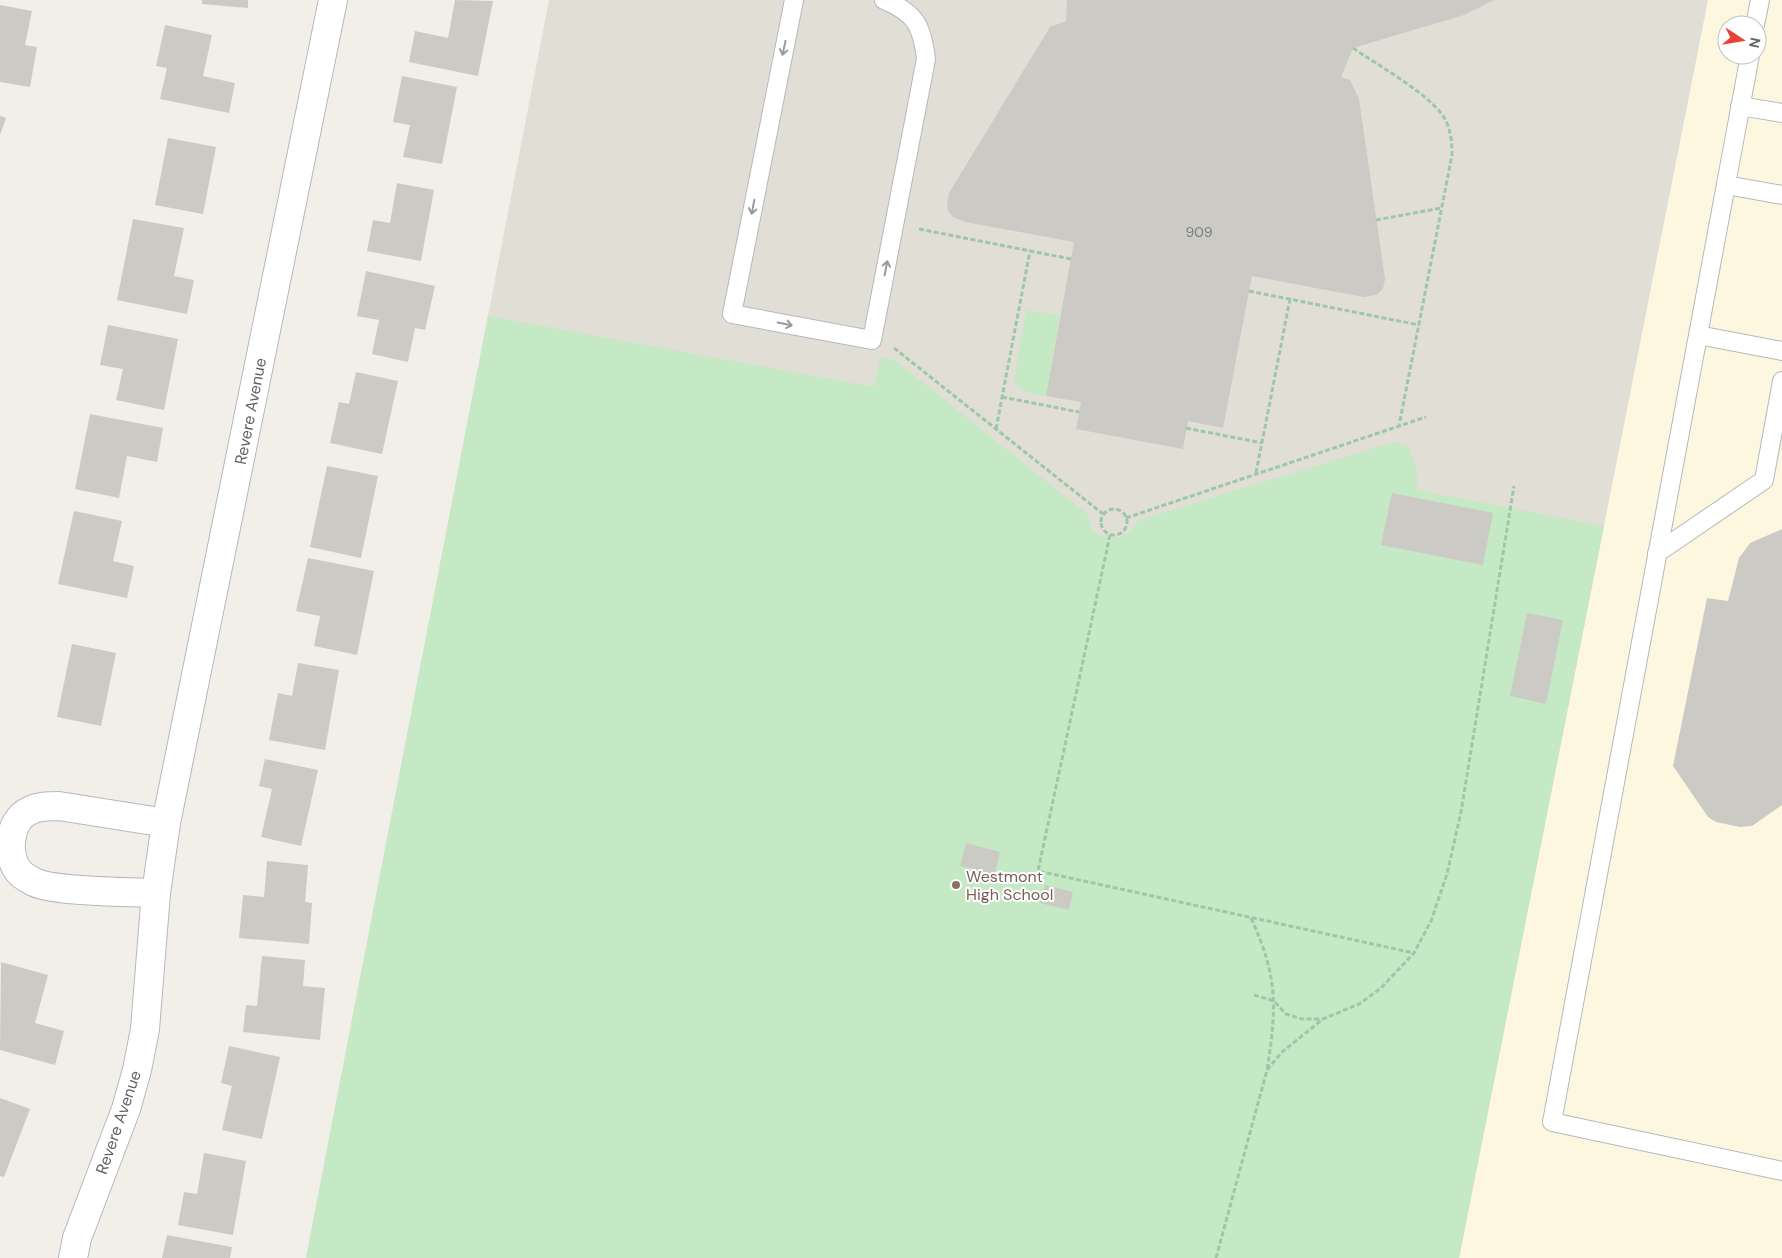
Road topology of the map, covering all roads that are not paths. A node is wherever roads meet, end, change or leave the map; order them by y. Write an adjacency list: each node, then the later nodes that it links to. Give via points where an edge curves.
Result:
1 (333, 0): 15 (street, Revere Avenue)
2 (794, 0): 3 (lane, one-way to 3, via 732,314 872,340 926,59 923,37 915,18)
3 (884, 0)
4 (1760, 0): 5 (lane)
5 (1757, 15)
6 (1748, 65): 7 (lane)
7 (1740, 106): 8 (lane); 9 (lane)
8 (1782, 113)
9 (1726, 185): 10 (lane); 11 (lane)
10 (1782, 196)
11 (1698, 335): 12 (lane); 14 (lane)
12 (1782, 351)
13 (1782, 381): 14 (lane, via 1764,480)
14 (1658, 553): 17 (lane, via 1552,1122)
15 (166, 823): 16 (street, Revere Avenue); 16 (street, via 59,806 42,807 27,811 15,822 11,838 12,857 20,874 36,883)
16 (156, 893): 18 (street, Revere Avenue, via 145,1029 138,1070 77,1238)
17 (1782, 1171)
18 (73, 1258)

